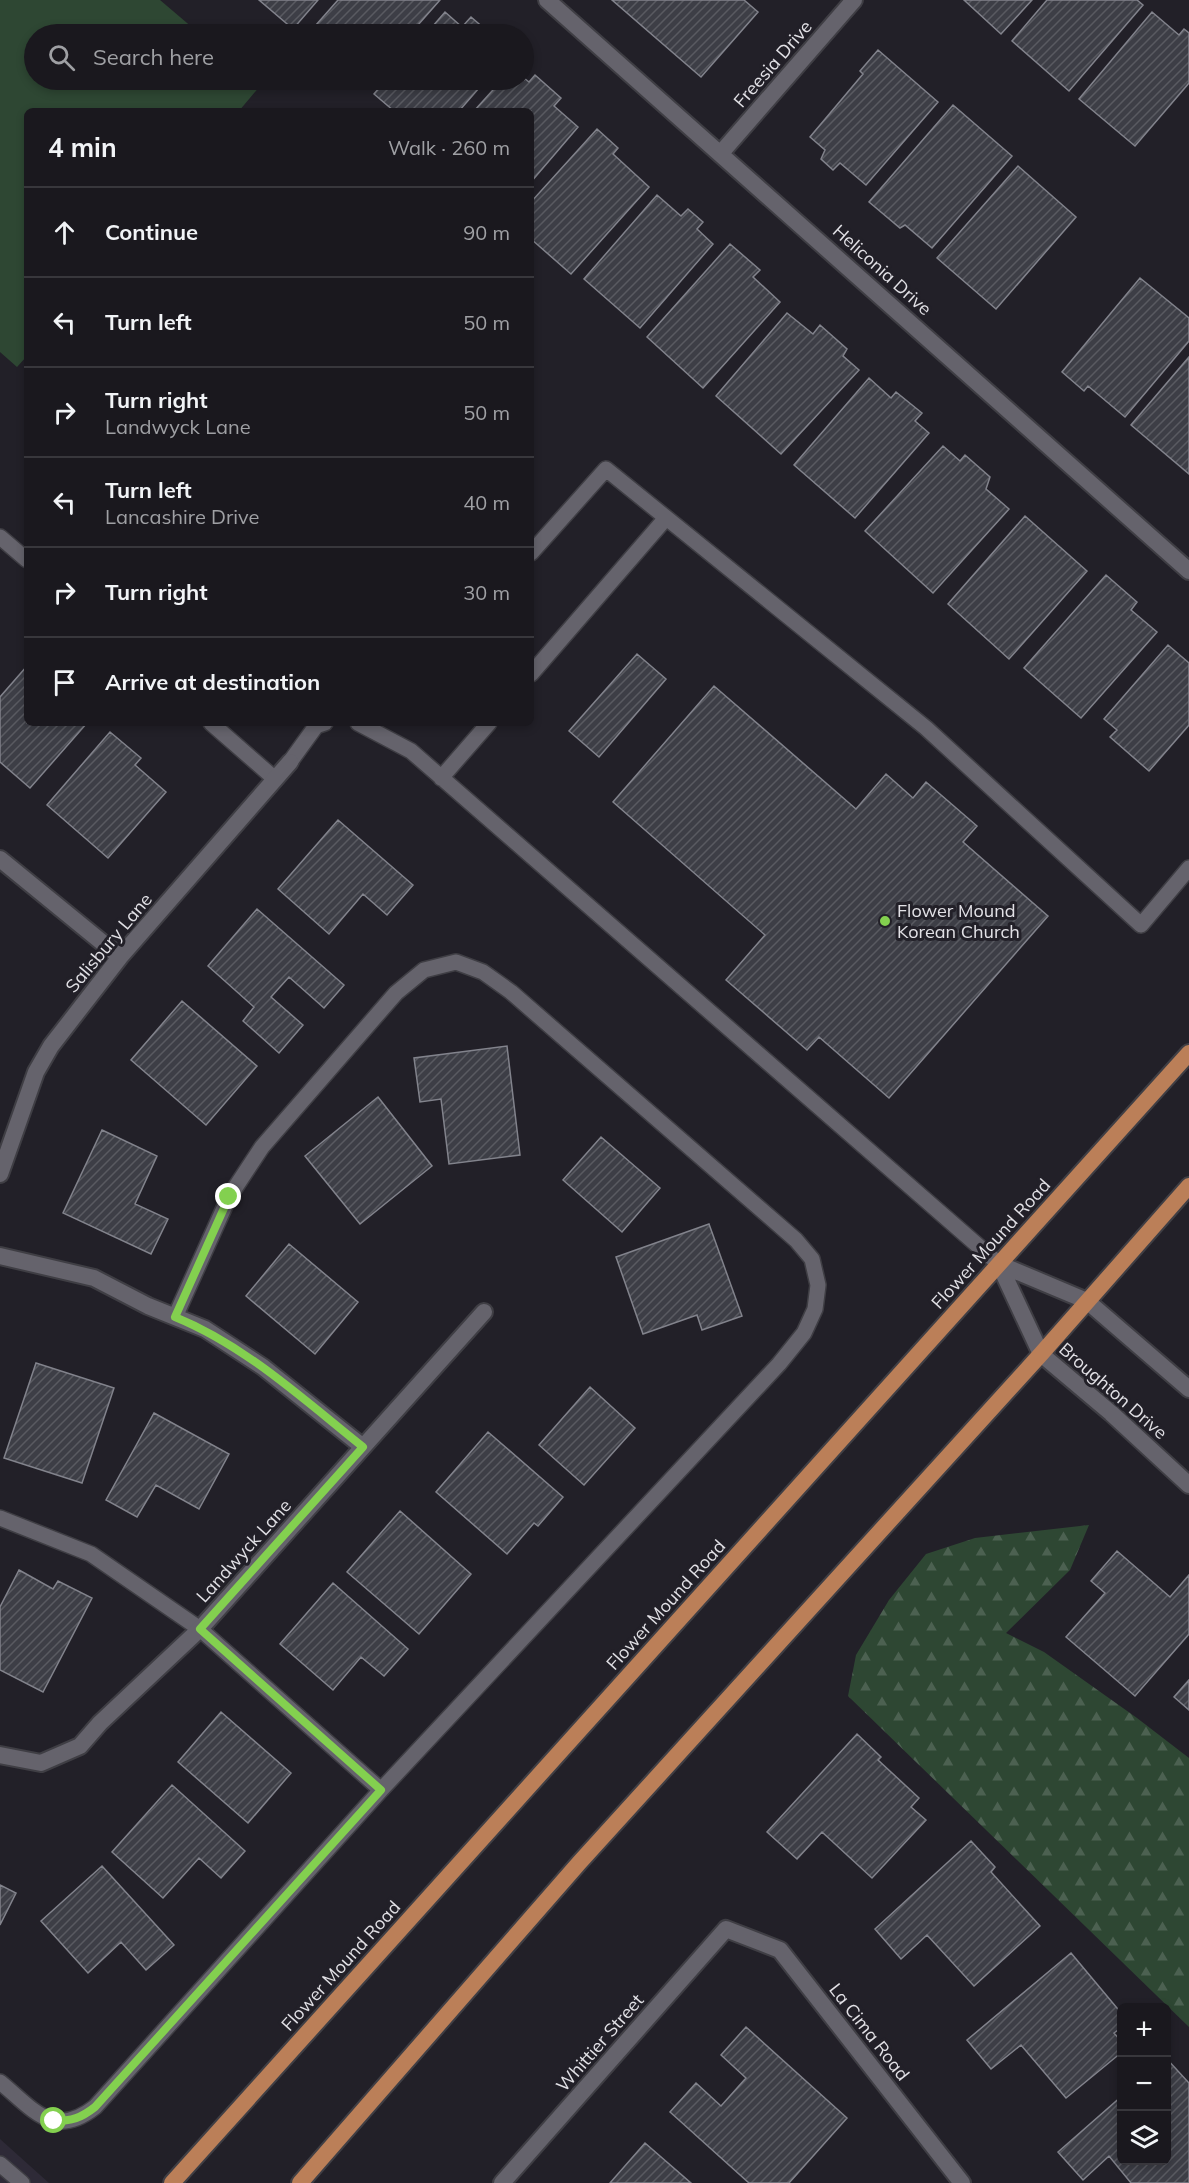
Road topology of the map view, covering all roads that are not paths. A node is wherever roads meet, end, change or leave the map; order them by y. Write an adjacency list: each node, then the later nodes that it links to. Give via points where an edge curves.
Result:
1 (547, 0): 3 (street, Heliconia Drive)
2 (854, 0): 3 (street, Freesia Drive)
3 (721, 153): 8 (street, Heliconia Drive)
4 (666, 518): 6 (lane, via 606,470); 9 (lane); 18 (lane, via 926,728 1141,925)
5 (0, 537): 7 (lane)
6 (534, 550)
7 (24, 558)
8 (1189, 571)
9 (534, 671)
10 (214, 726): 16 (lane)
11 (316, 726): 14 (lane)
12 (486, 726): 15 (lane)
13 (376, 727): 15 (lane)
14 (290, 762): 16 (street, Salisbury Lane)
15 (441, 778): 24 (lane)
16 (275, 779): 19 (street, Salisbury Lane)
17 (0, 859): 19 (street)
18 (1189, 868)
19 (120, 957): 21 (street, Salisbury Lane, via 51,1046 36,1072)
20 (1189, 1053): 24 (main road, Flower Mound Road)
21 (0, 1174)
22 (1189, 1186): 25 (main road)
23 (0, 1256): 27 (street, via 94,1278)
24 (999, 1264): 25 (street); 28 (street, Broughton Drive); 40 (main road, Flower Mound Road)
25 (1087, 1301): 28 (main road); 29 (street)
26 (484, 1312): 30 (street, Landwyck Lane)
27 (175, 1317): 30 (street, via 204,1329 263,1367); 35 (lane, via 229,1197 262,1147 396,993 424,970 456,962 483,972 511,992 812,1258 818,1285 815,1309 804,1333 779,1364)
28 (1041, 1354): 31 (street, Broughton Drive); 41 (main road, via 579,1863)
29 (1189, 1389)
30 (363, 1447): 33 (street, Landwyck Lane)
31 (1189, 1485)
32 (0, 1518): 33 (lane, via 91,1554)
33 (200, 1629): 34 (street, Landwyck Lane, via 81,1746 40,1763); 35 (lane)
34 (0, 1755)
35 (381, 1790): 37 (lane, via 81,2118 54,2121 39,2115)
36 (726, 1929): 42 (street, Whittier Street); 43 (street, La Cima Road, via 780,1950)
37 (0, 2082)
38 (0, 2164): 39 (lane)
39 (22, 2183)
40 (172, 2183)
41 (300, 2183)
42 (502, 2183)
43 (962, 2183)

